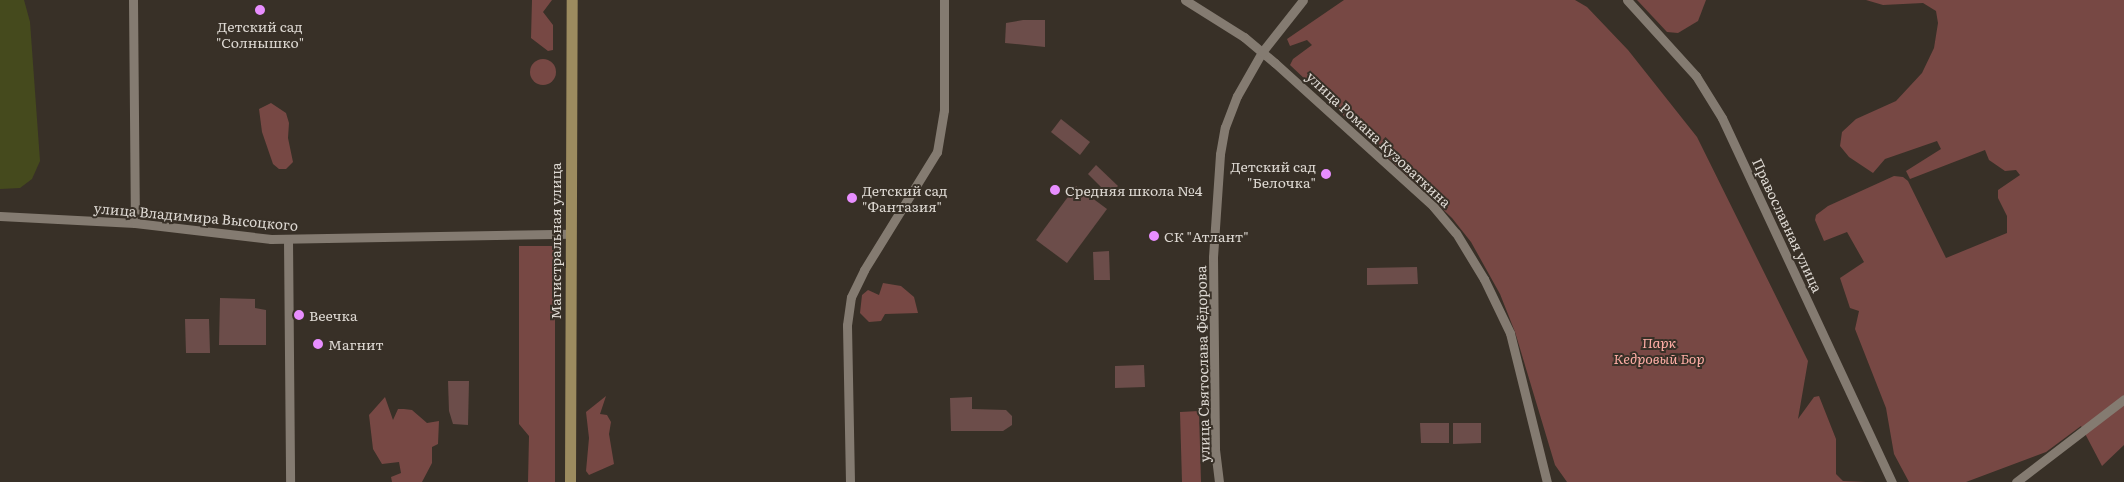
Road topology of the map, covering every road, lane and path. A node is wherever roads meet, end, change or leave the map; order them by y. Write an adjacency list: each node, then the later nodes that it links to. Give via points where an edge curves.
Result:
1 (132, 0): 9 (street)
2 (572, 0): 10 (main road, Магистральная улица)
3 (944, 0): 15 (street, via 944,110 937,152 864,270 851,297 847,325)
4 (1185, 0): 7 (street, улица Романа Кузоваткина)
5 (1303, 0): 7 (street, улица Святослава Фёдорова)
6 (1628, 0): 18 (street, Православная улица, via 1696,76 1722,118)
7 (1262, 52): 16 (street, улица Святослава Фёдорова, via 1231,108 1215,194 1214,378); 17 (street, улица Романа Кузоваткина, via 1433,206 1463,243 1510,334)
8 (0, 216): 9 (street, улица Владимира Высоцкого)
9 (135, 223): 11 (street, улица Владимира Высоцкого)
10 (570, 234): 11 (street, улица Владимира Высоцкого); 14 (main road, Магистральная улица)
11 (288, 240): 13 (street)
12 (2124, 399): 19 (street)
13 (290, 482)
14 (570, 482)
15 (850, 482)
16 (1219, 482)
17 (1547, 482)
18 (1892, 482)
19 (2016, 482)

